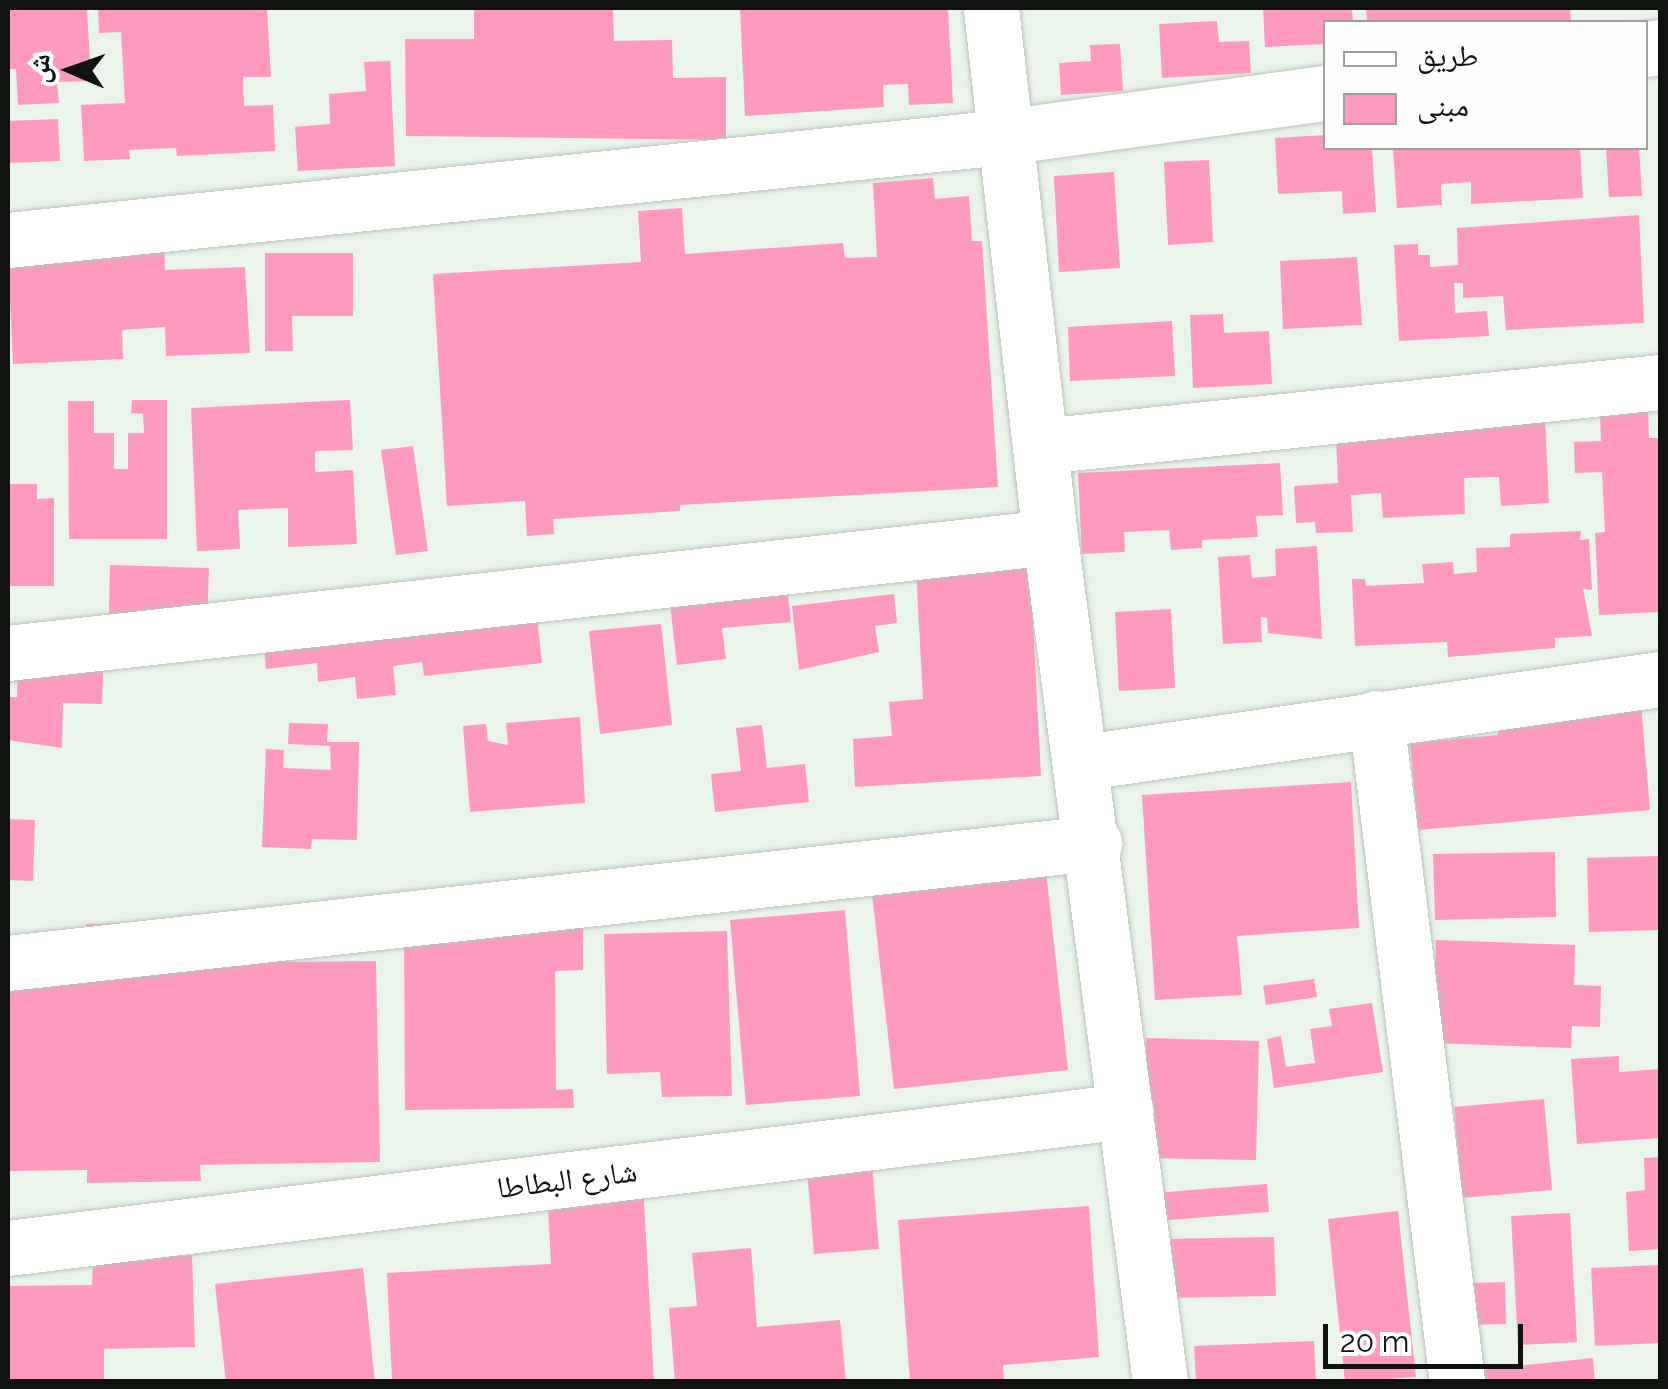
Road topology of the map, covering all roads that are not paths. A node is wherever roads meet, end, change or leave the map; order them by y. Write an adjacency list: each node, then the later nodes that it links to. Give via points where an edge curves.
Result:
1 (991, 8): 3 (street)
2 (1323, 93): 3 (street)
3 (1004, 137): 4 (street); 6 (street)
4 (8, 240)
5 (1660, 382): 6 (street)
6 (1042, 446): 7 (street)
7 (1050, 537): 8 (street); 11 (street)
8 (8, 653)
9 (1660, 679): 10 (street)
10 (1376, 718): 11 (street); 17 (street)
11 (1084, 762): 12 (street)
12 (1094, 843): 13 (street); 14 (street)
13 (8, 963)
14 (1126, 1111): 15 (street, شارع البطاطا); 16 (street)
15 (8, 1248)
16 (1160, 1382)
17 (1458, 1382)

